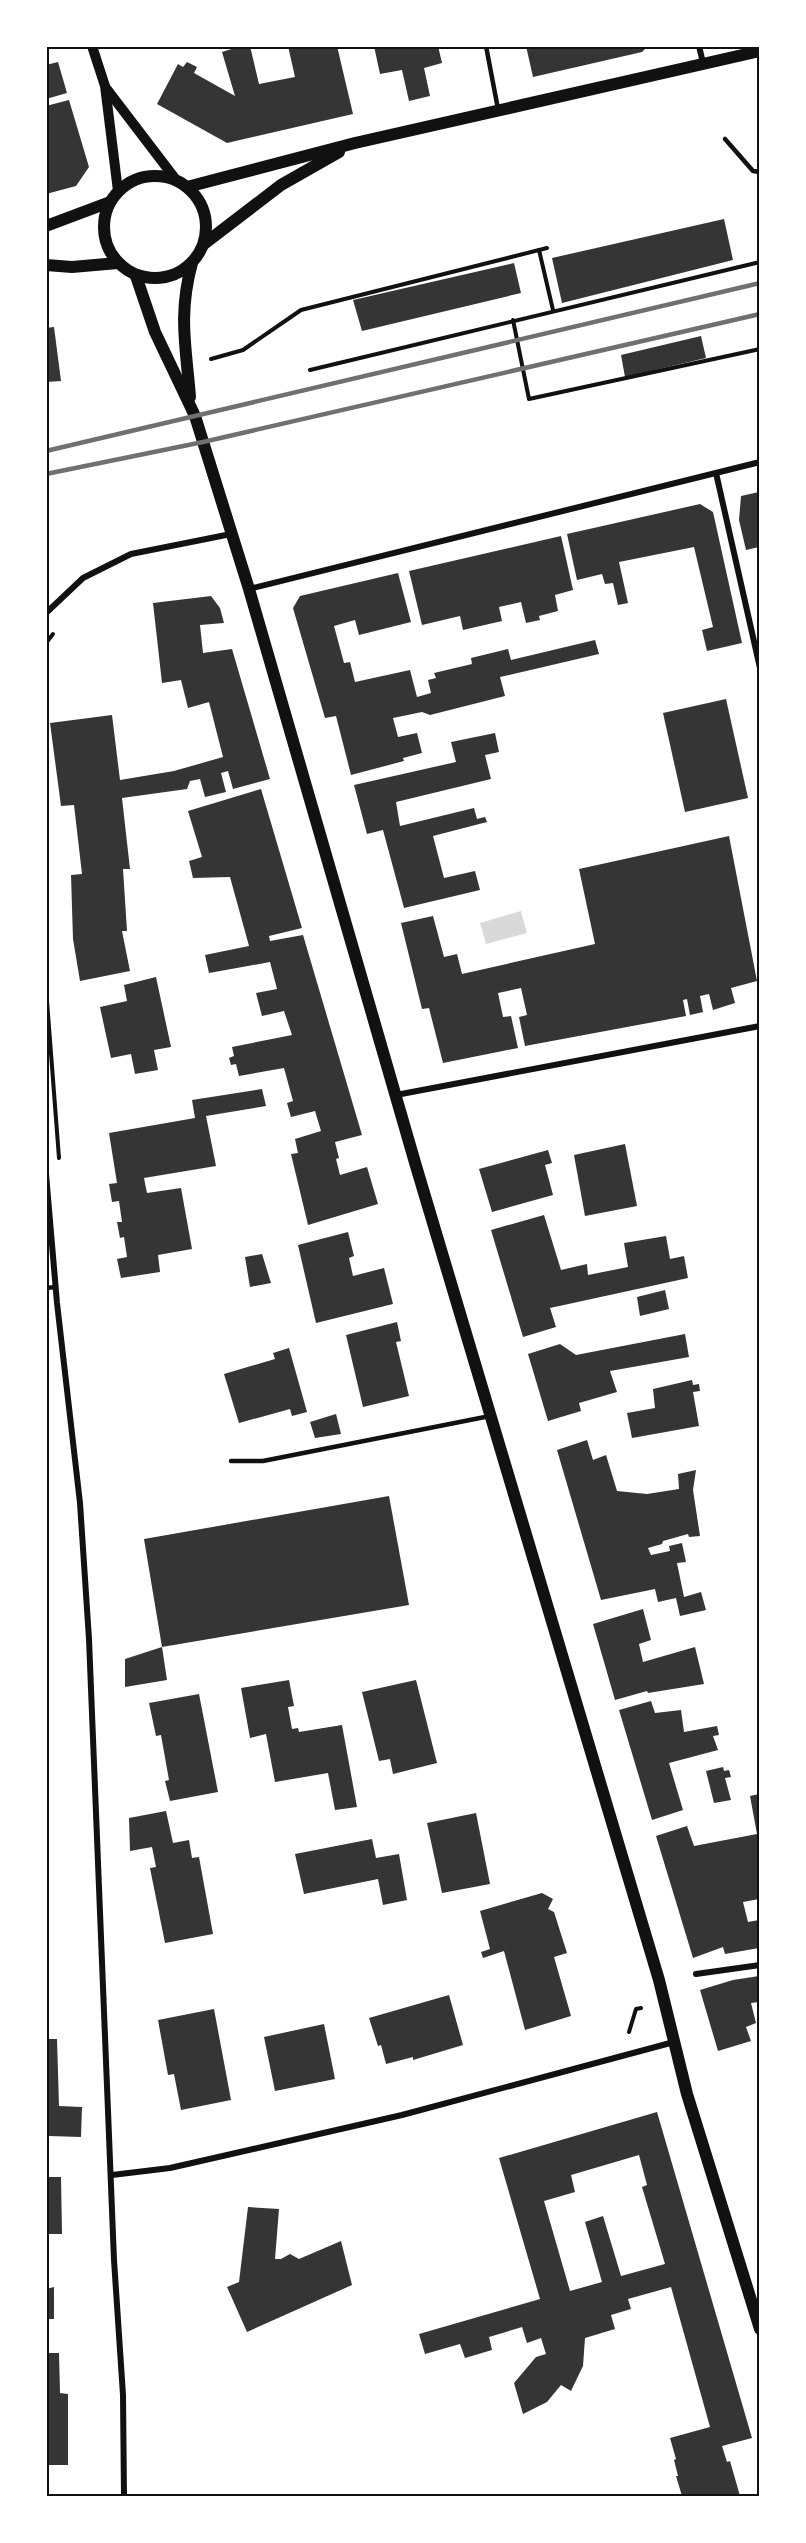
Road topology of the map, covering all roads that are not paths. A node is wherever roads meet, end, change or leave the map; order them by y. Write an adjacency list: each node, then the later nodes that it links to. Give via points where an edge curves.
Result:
1 (92, 46): 6 (street)
2 (486, 46): 7 (lane)
3 (699, 46): 5 (street)
4 (759, 51): 5 (main road)
5 (703, 63): 7 (main road)
6 (105, 86): 11 (street); 12 (street)
7 (498, 112): 9 (main road)
8 (725, 139): 10 (lane, via 753,171)
9 (355, 143): 11 (main road); 15 (main road, via 281,185)
10 (759, 172)
11 (182, 184): 12 (main road, via 161,176 145,177); 15 (main road, via 197,198 204,212)
12 (118, 191): 13 (main road)
13 (110, 202): 14 (main road); 16 (main road, via 104,234 108,250)
14 (46, 226)
15 (204, 244): 17 (main road)
16 (118, 263): 18 (main road); 19 (main road)
17 (192, 263): 19 (main road, via 166,278); 20 (main road, via 183,335)
18 (46, 265)
19 (136, 276): 20 (main road, via 155,332)
20 (191, 405): 23 (main road)
21 (759, 462): 22 (street)
22 (716, 473): 24 (street); 26 (street)
23 (232, 534): 24 (main road); 25 (street, via 131,554 83,578)
24 (249, 589): 28 (main road)
25 (46, 614)
26 (759, 668)
27 (759, 1026): 28 (street)
28 (396, 1095): 32 (main road)
29 (46, 1174): 30 (street)
30 (56, 1287): 31 (lane); 37 (street, via 80,1503 89,1639)
31 (46, 1288)
32 (490, 1416): 33 (lane, via 263,1461); 36 (main road)
33 (231, 1461)
34 (759, 1965): 35 (street)
35 (696, 1974)
36 (674, 2042): 37 (street, via 402,2115 170,2168); 38 (main road)
37 (112, 2175): 39 (street)
38 (759, 2329)
39 (124, 2496)

